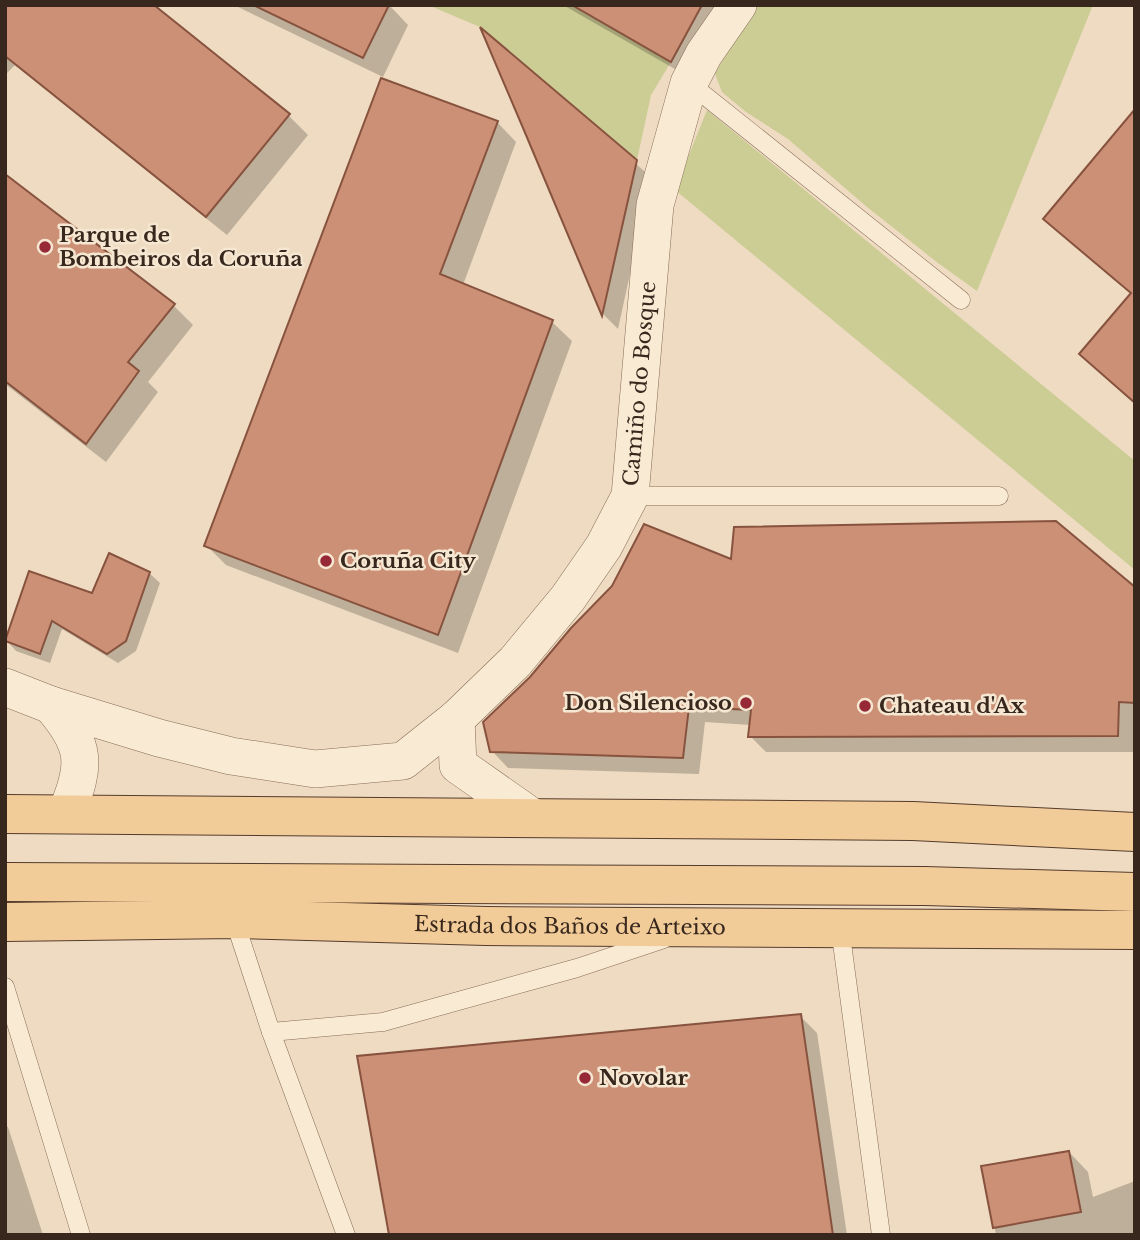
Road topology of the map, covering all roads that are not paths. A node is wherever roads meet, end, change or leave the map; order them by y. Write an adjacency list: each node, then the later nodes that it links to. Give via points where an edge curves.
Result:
1 (738, 5): 2 (street, Camiño do Bosque)
2 (688, 83): 3 (lane); 4 (street, Camiño do Bosque, via 655,205)
3 (961, 300)
4 (630, 496): 5 (lane); 8 (street, Camiño do Bosque, via 604,546 568,598 515,662)
5 (999, 496)
6 (5, 687): 7 (street)
7 (51, 705): 9 (street); 10 (street, via 79,744 80,765)
8 (456, 719): 9 (street, Camiño do Bosque, via 403,761 315,769 231,756); 12 (street, via 458,765)
9 (159, 738): 10 (street, via 122,740 104,747 90,763)
10 (71, 801): 11 (main road); 12 (main road)
11 (5, 814)
12 (532, 817): 13 (main road, via 913,821)
13 (1135, 832)
14 (5, 858): 16 (main road)
15 (1135, 865): 16 (main road)
16 (175, 870): 17 (main road); 18 (main road, Estrada dos Baños de Arteixo)
17 (5, 882)
18 (1135, 892)
19 (234, 919): 20 (main road, Estrada dos Baños de Arteixo); 21 (main road, Estrada dos Baños de Arteixo); 25 (lane)
20 (5, 922)
21 (701, 927): 22 (main road, Estrada dos Baños de Arteixo); 25 (lane, via 577,968 383,1022)
22 (840, 928): 23 (main road, Estrada dos Baños de Arteixo); 28 (lane)
23 (1135, 930)
24 (5, 987): 26 (lane)
25 (271, 1032): 27 (lane)
26 (81, 1235)
27 (346, 1235)
28 (881, 1235)

